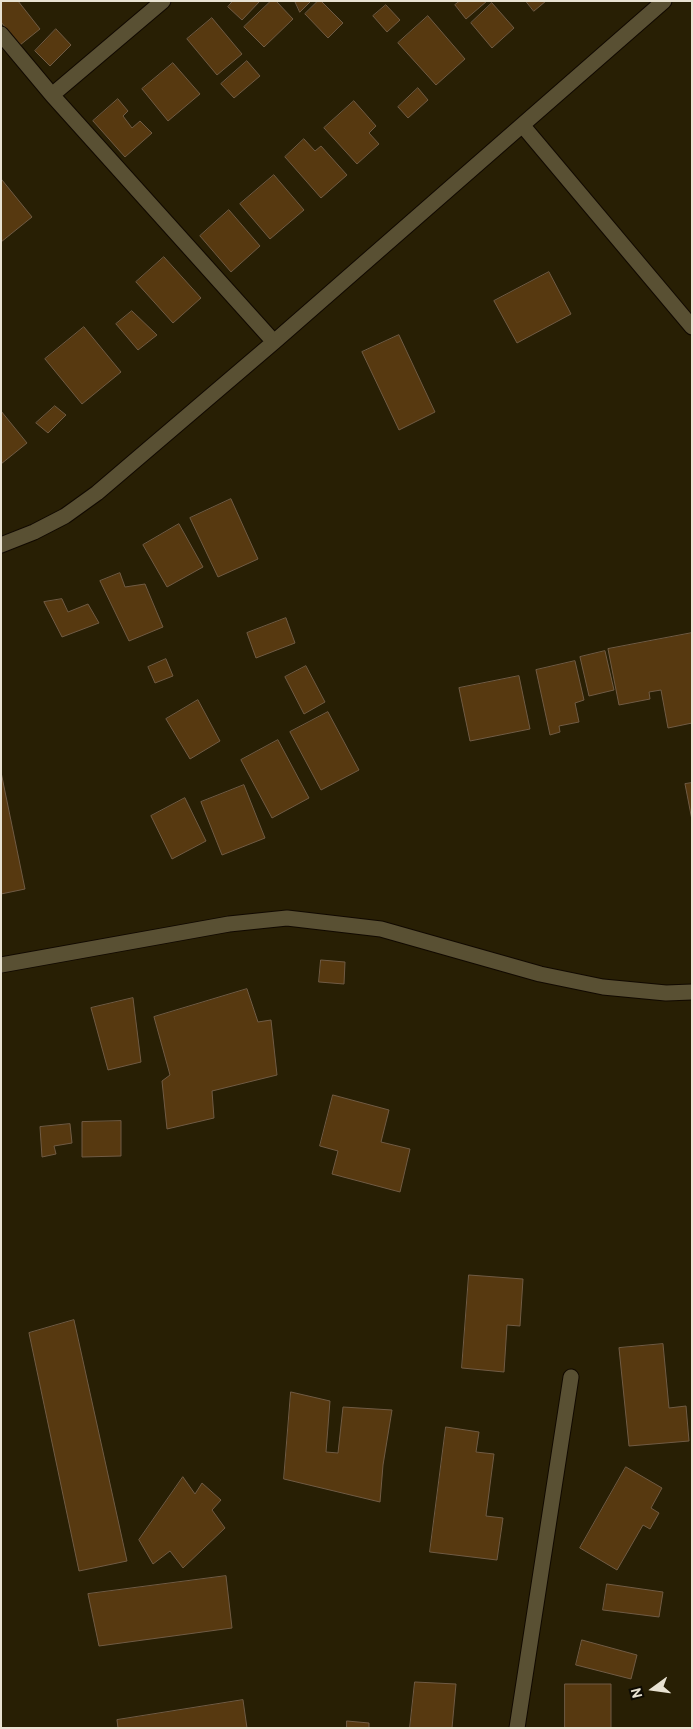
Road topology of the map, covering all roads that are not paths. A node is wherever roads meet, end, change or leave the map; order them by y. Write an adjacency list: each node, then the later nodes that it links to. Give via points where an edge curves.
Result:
1 (163, 1): 4 (street)
2 (664, 1): 5 (street)
3 (1, 34): 4 (street)
4 (52, 95): 7 (street)
5 (522, 126): 6 (street); 7 (street)
6 (692, 327)
7 (274, 342): 8 (street, via 97,493 65,516)
8 (1, 546)
9 (1, 965): 10 (street, via 229,924 287,918 381,929 540,974 603,987)
10 (692, 992)
11 (572, 1377): 12 (street)
12 (517, 1728)

